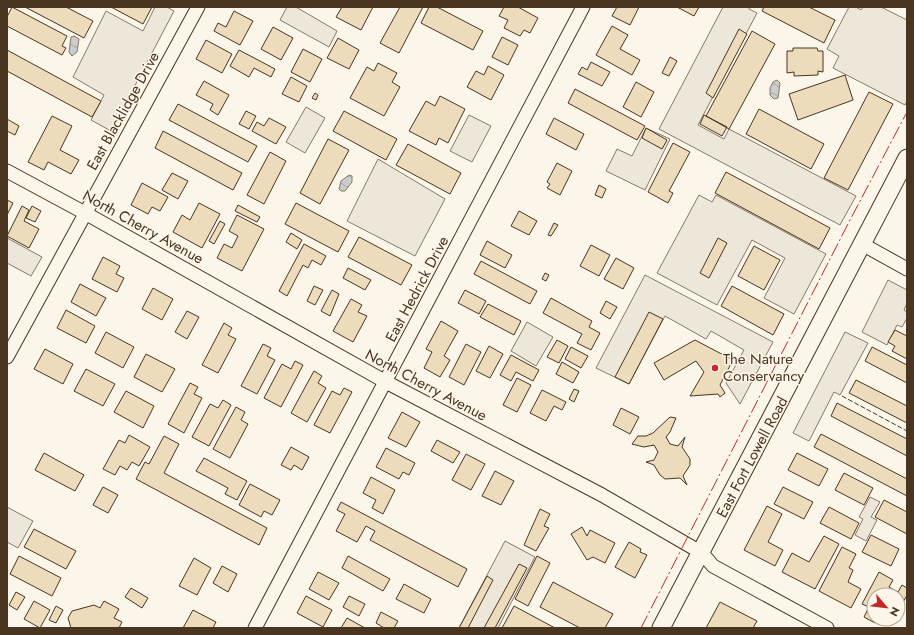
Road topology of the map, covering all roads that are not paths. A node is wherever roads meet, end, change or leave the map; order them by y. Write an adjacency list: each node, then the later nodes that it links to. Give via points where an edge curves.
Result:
1 (198, 7): 5 (street, East Blacklidge Drive)
2 (583, 7): 9 (street, East Hedrick Drive)
3 (907, 158): 6 (main road, East Fort Lowell Road)
4 (7, 171): 5 (street, North Cherry Avenue)
5 (85, 212): 8 (street, East Blacklidge Drive); 9 (street, North Cherry Avenue)
6 (862, 244): 7 (street); 10 (main road, East Fort Lowell Road)
7 (907, 269)
8 (7, 357)
9 (386, 382): 10 (street, North Cherry Avenue, via 602,495); 11 (street, East Hedrick Drive)
10 (702, 553): 12 (main road, East Fort Lowell Road); 13 (street, North Cherry Avenue, via 713,566)
11 (256, 628)
12 (661, 628)
13 (827, 628)

